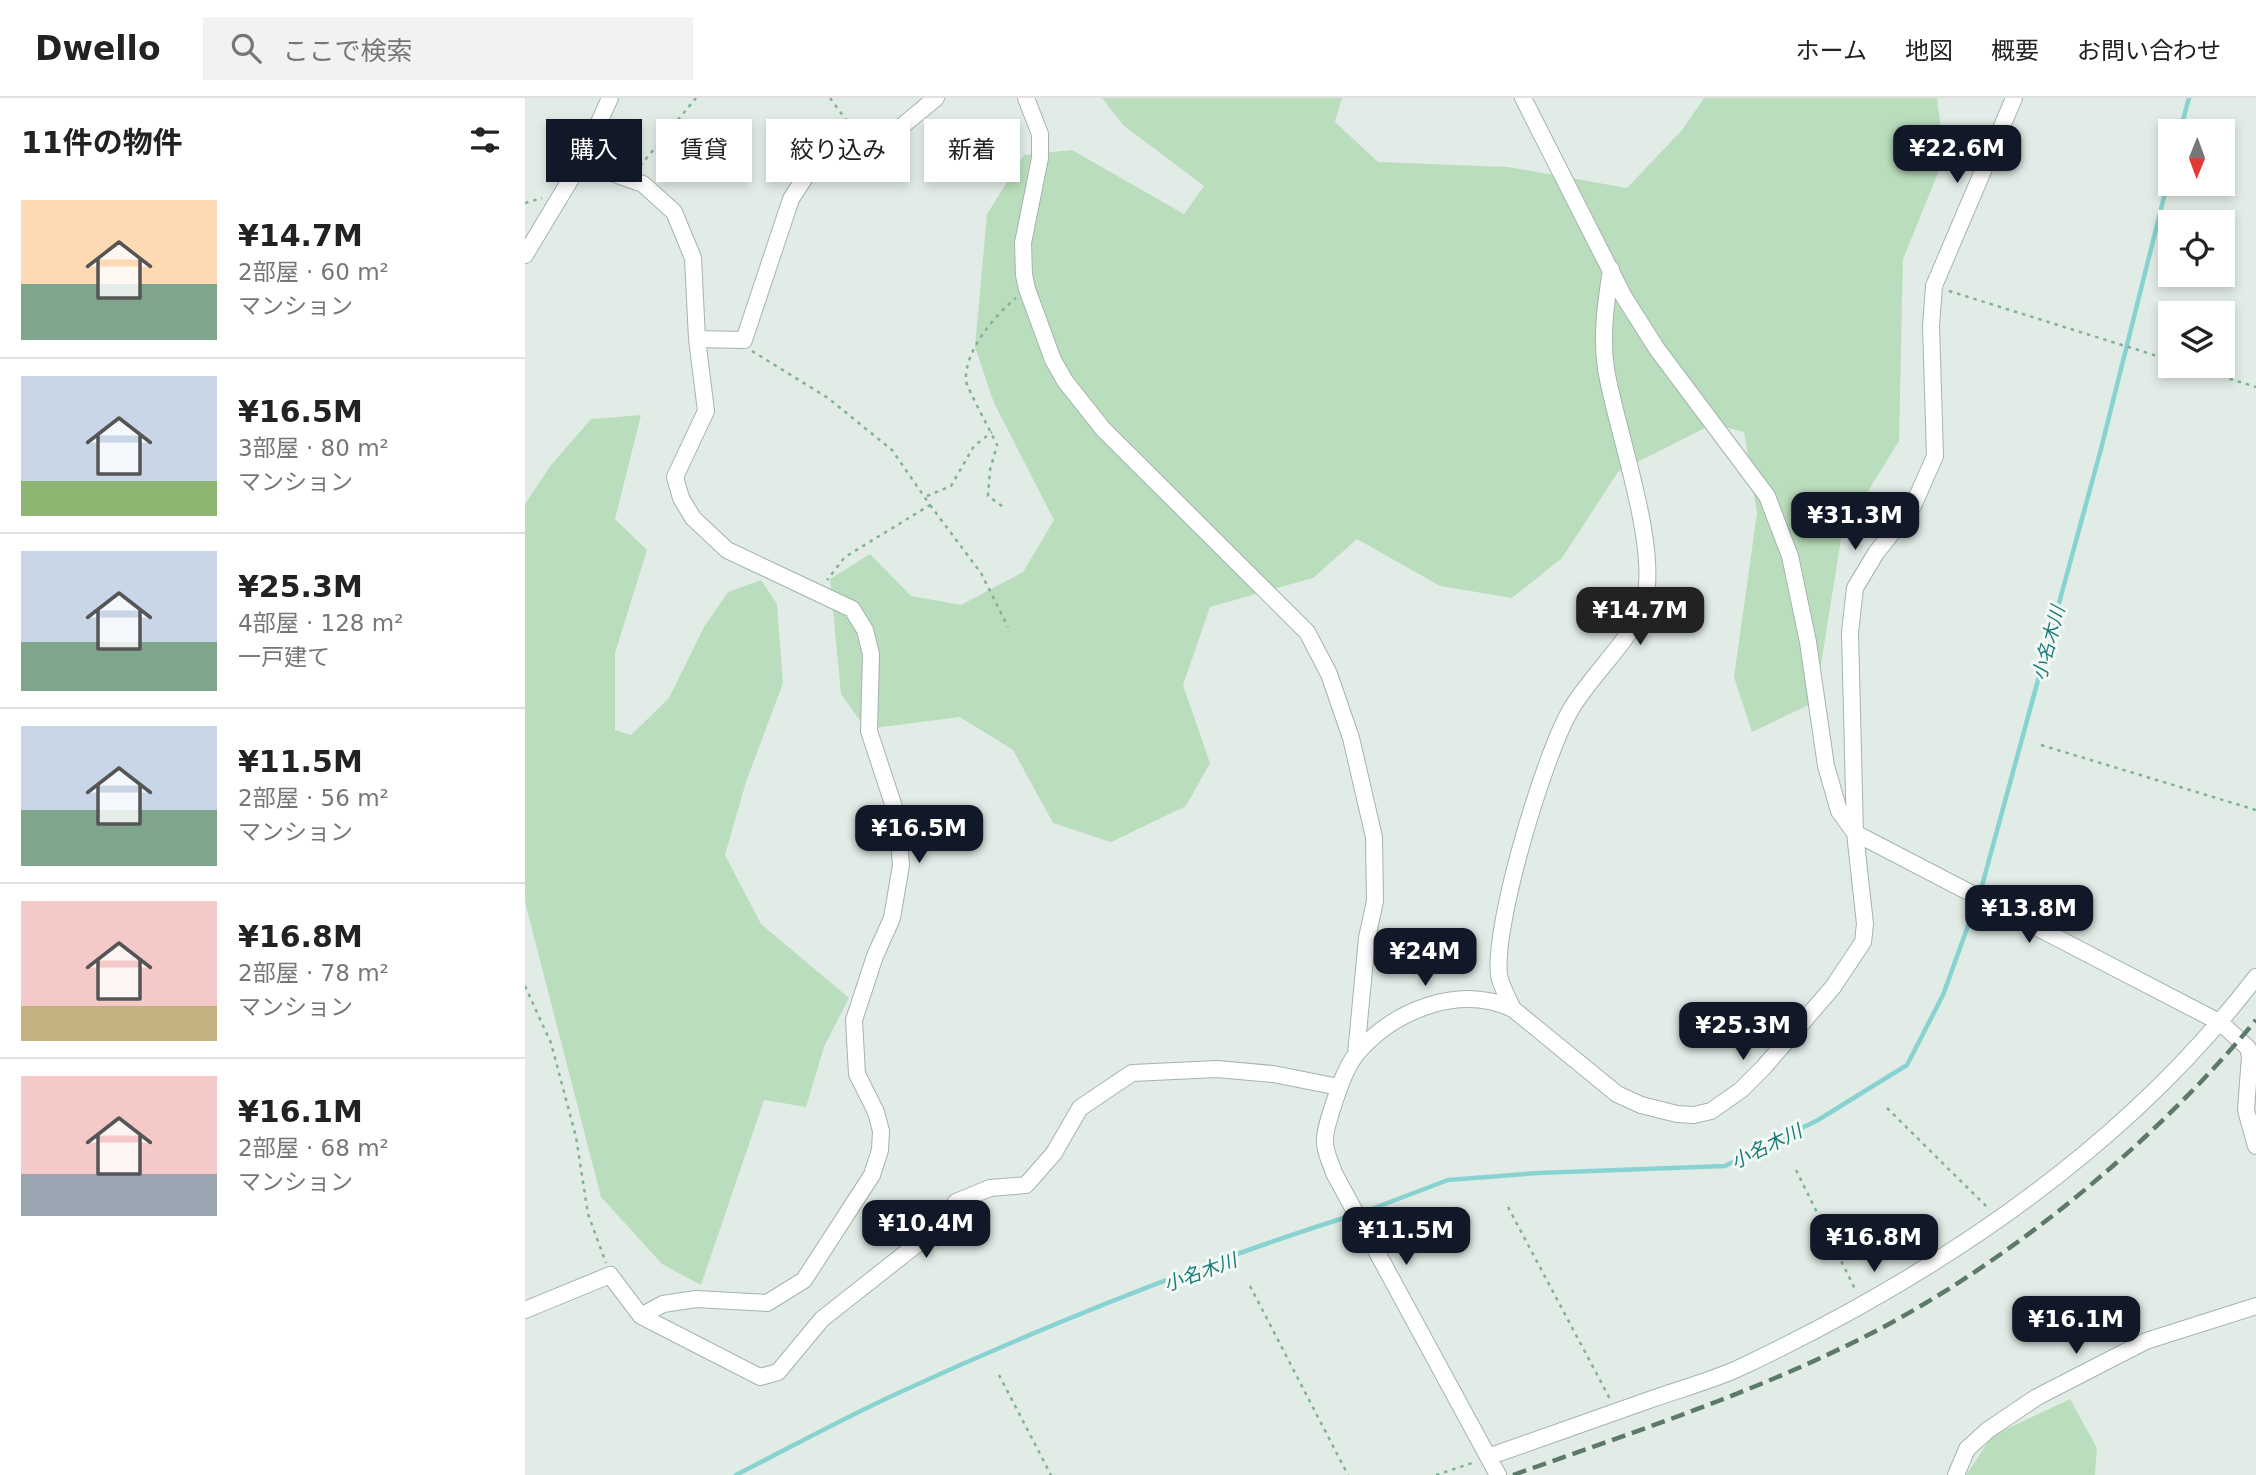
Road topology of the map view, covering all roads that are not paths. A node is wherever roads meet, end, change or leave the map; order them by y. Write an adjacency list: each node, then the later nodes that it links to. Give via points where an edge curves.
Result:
1 (610, 98): 6 (street)
2 (936, 98): 11 (street, via 896,131 828,147 791,199 744,340)
3 (1026, 98): 16 (street, via 1040,134 1040,158 1023,243 1027,289 1065,381 1148,476 1307,632 1329,674 1354,747 1375,849 1375,901)
4 (1523, 98): 10 (street)
5 (2014, 98): 12 (street, via 1934,286 1935,456 1913,506 1875,553 1855,588 1850,632)
6 (600, 119)
7 (568, 182): 9 (street)
8 (637, 182): 11 (street, via 674,212 693,258)
9 (525, 255)
10 (1611, 269): 12 (street, via 1657,349 1749,468 1782,530 1808,642 1826,766 1839,811); 14 (street, via 1603,330 1606,369 1649,576 1634,625 1589,679 1551,750 1499,946 1499,977)
11 (697, 338): 21 (street, via 706,411 675,477 681,498 693,517 727,550 852,610 865,631 871,654 869,732 897,816 901,865 892,918 854,1020 857,1074 881,1131 873,1175 804,1280 767,1303 696,1299 663,1304)
12 (1855, 833): 14 (street, via 1863,942 1833,987 1764,1068 1711,1111 1678,1114 1617,1094); 15 (street)
13 (2256, 977): 15 (street)
14 (1513, 1009): 16 (street, via 1472,999 1442,1002 1388,1024)
15 (2221, 1023): 18 (street, via 2250,1056 2246,1110); 22 (street, via 2151,1096 2000,1220 1862,1303 1735,1370)
16 (1356, 1054): 17 (street)
17 (1339, 1087): 21 (street, via 1217,1069 1132,1073 1080,1108 1054,1153 1026,1185 990,1188 956,1202 940,1226 821,1319 778,1372 760,1377); 22 (street, via 1325,1141 1334,1173)
18 (2256, 1146)
19 (2256, 1306): 24 (street, via 2146,1341 2037,1397 1967,1449)
20 (525, 1310): 21 (street, via 610,1275)
21 (641, 1316)
22 (1488, 1457): 23 (street)
23 (1498, 1475)
24 (1956, 1475)

